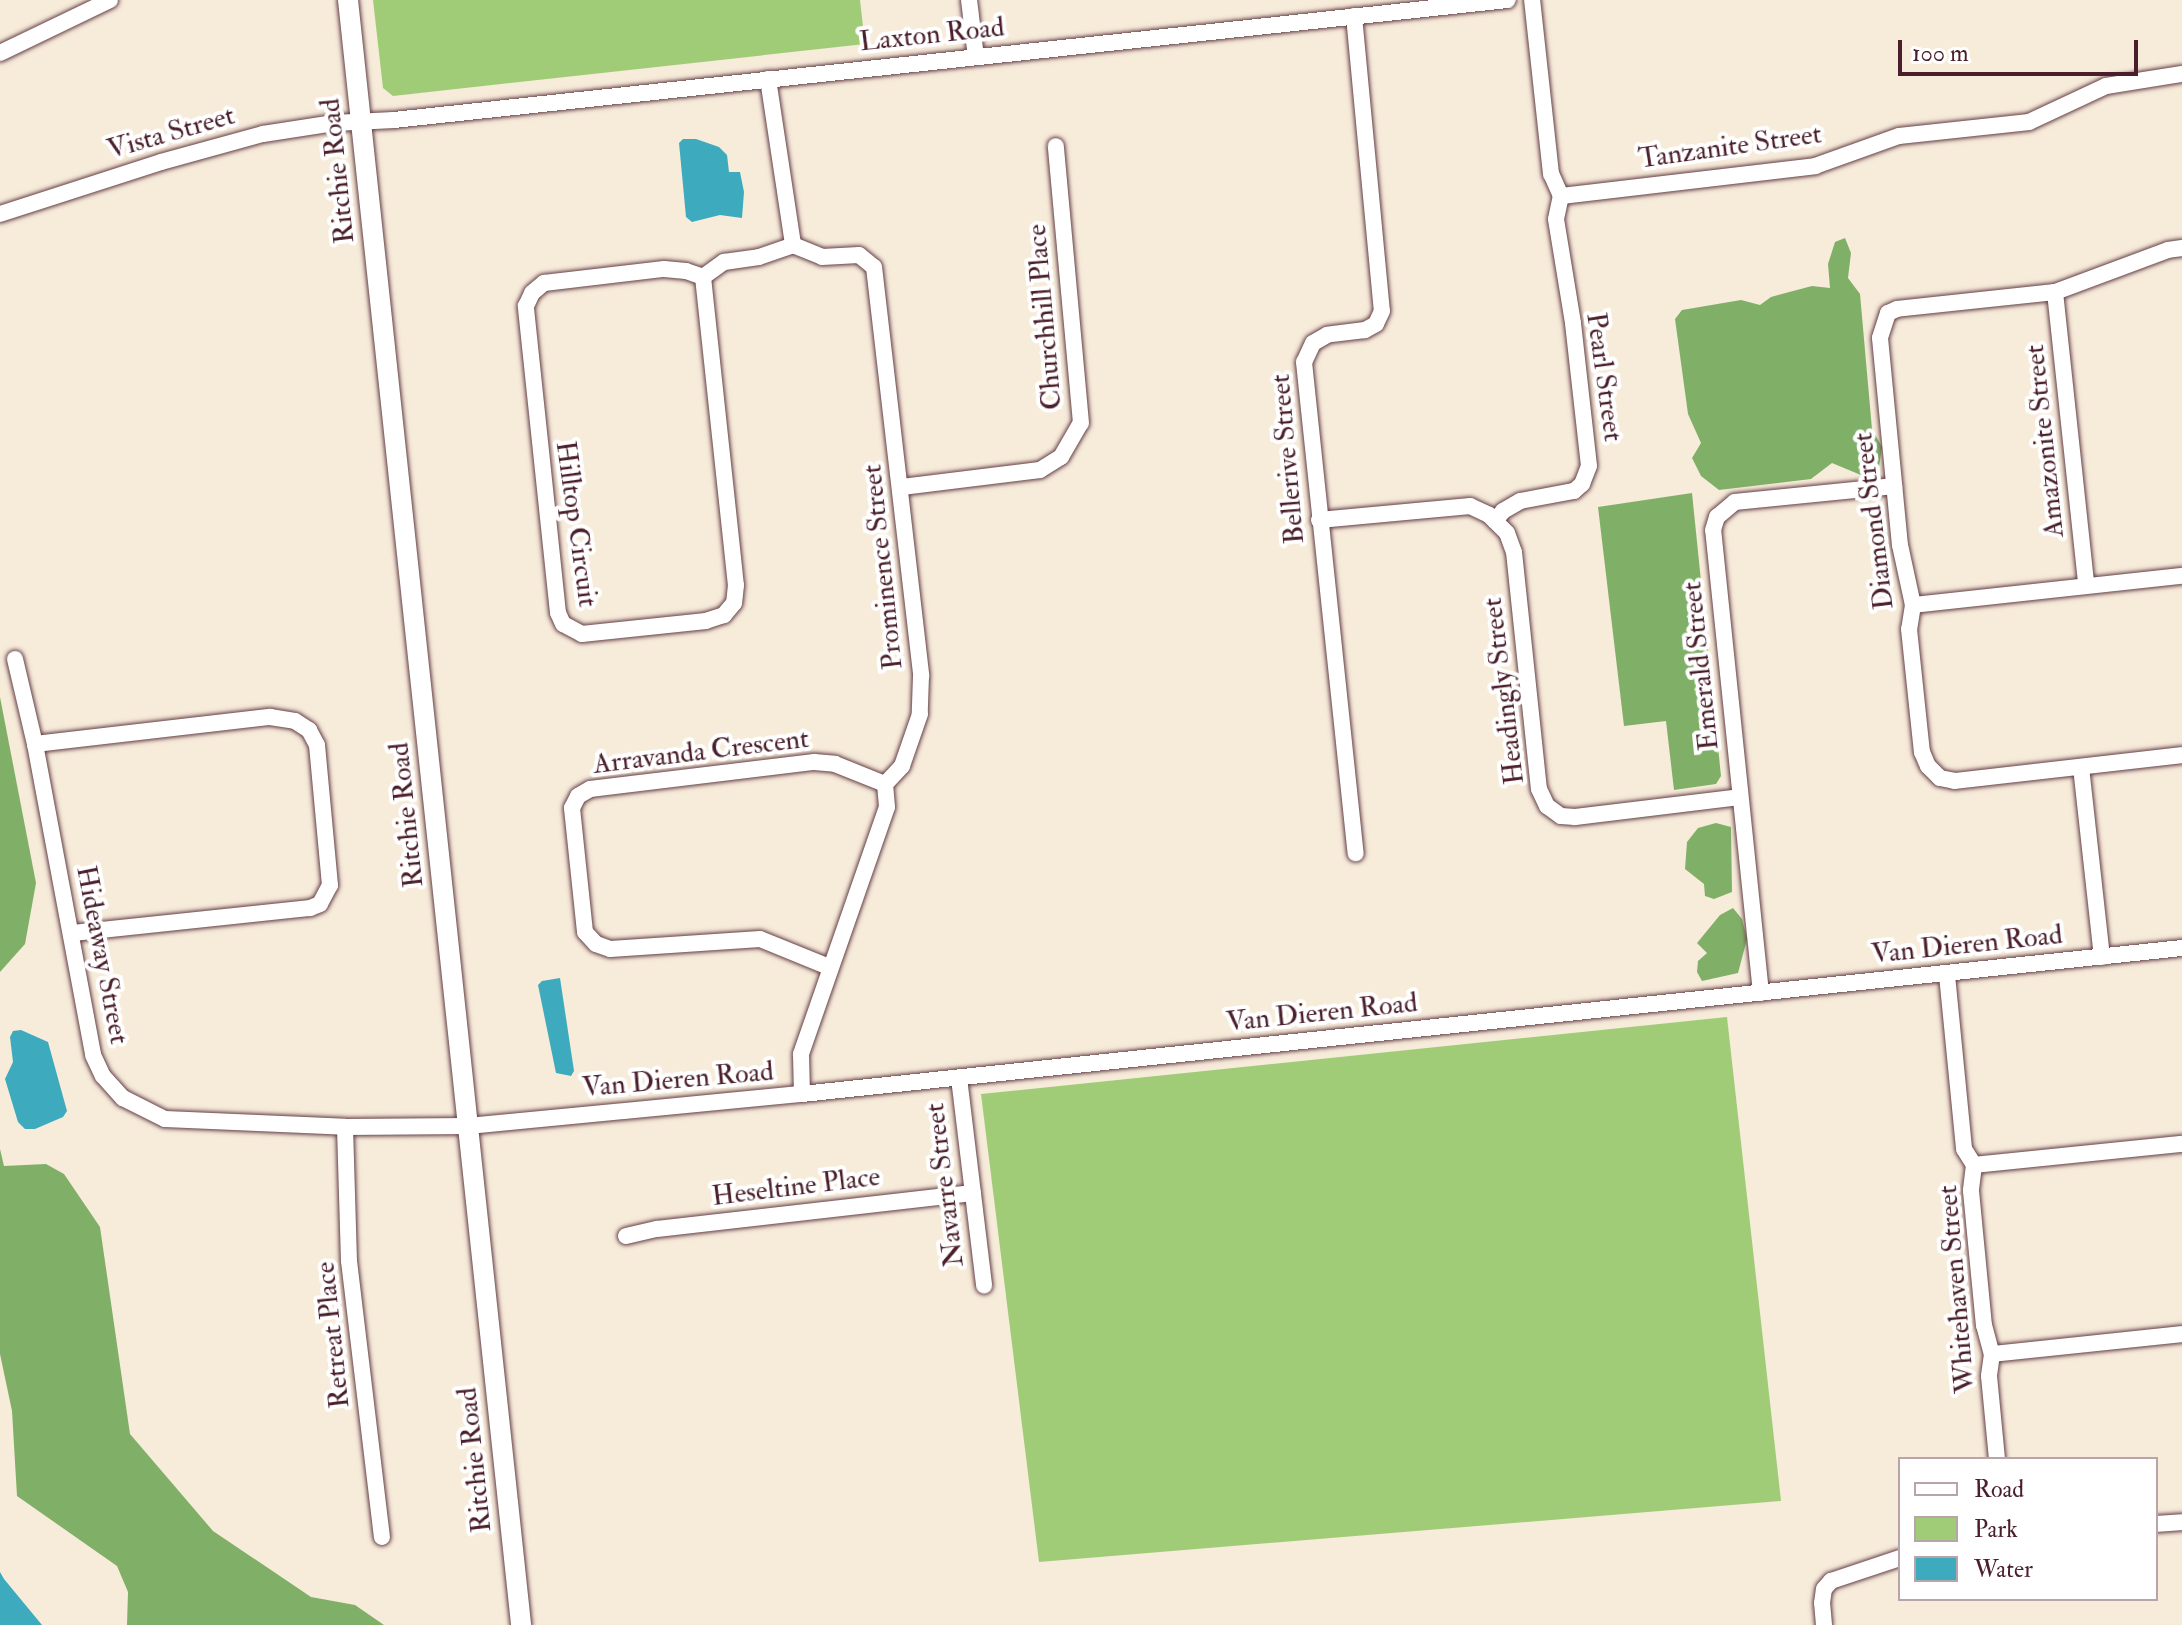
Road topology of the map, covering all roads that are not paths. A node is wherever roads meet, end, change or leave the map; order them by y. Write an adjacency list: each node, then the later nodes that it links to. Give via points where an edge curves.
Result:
1 (110, 0): 7 (street)
2 (348, 0): 11 (street, Ritchie Road)
3 (969, 0): 8 (street)
4 (1508, 0): 6 (street, Laxton Road)
5 (1532, 0): 13 (street, Pearl Street, via 1551,174)
6 (1354, 16): 8 (street, Laxton Road); 21 (street, Bellerive Street, via 1384,299 1376,324 1327,335 1313,343 1304,362)
7 (0, 53)
8 (976, 57): 10 (street, Laxton Road)
9 (2182, 74): 13 (street, Tanzanite Street, via 2106,86 2029,122 1899,136 1815,166)
10 (768, 79): 11 (street, Laxton Road, via 394,120); 15 (street)
11 (361, 119): 14 (street, Vista Street, via 263,134); 41 (street, Ritchie Road)
12 (1056, 146): 20 (street, Churchhill Place, via 1081,423 1061,457 1040,470)
13 (1561, 196): 22 (street, Pearl Street, via 1556,219 1589,466 1574,491 1520,501)
14 (0, 214)
15 (793, 245): 17 (street, via 724,262); 20 (street, Prominence Street, via 822,257 859,255 874,267)
16 (2182, 248): 18 (street, Diamond Street)
17 (703, 277): 17 (street, Hilltop Circuit, via 734,603 724,615 706,621 582,634 563,624 558,613 526,306 544,283 664,269)
18 (2055, 292): 19 (street, Diamond Street, via 1910,306 1888,313 1880,338); 24 (street, Amazonite Street)
19 (1894, 486): 25 (street, Diamond Street, via 1904,579); 31 (street, Emerald Street, via 1735,502 1717,517 1713,530)
20 (902, 487): 30 (street, Prominence Street, via 921,676 920,714 902,766)
21 (1319, 520): 22 (street, via 1470,506); 32 (street, Bellerive Street)
22 (1495, 521): 31 (street, Headingly Street, via 1514,552 1539,789 1547,806 1561,816 1575,817)
23 (2182, 576): 24 (street)
24 (2086, 584): 25 (street)
25 (1913, 605): 29 (street, Diamond Street, via 1909,629 1922,752 1940,778 1955,781)
26 (15, 659): 27 (street, Hideaway Street)
27 (35, 744): 33 (street, Hideaway Street); 33 (street, via 270,717 295,721 309,730 317,745 330,885 320,904)
28 (2182, 755): 29 (street, Diamond Street)
29 (2081, 767): 35 (street)
30 (885, 784): 36 (street, Prominence Street, via 887,807); 36 (street, Arravanda Crescent, via 835,764 814,762 590,789 572,808 585,932 596,944 610,949 760,939)
31 (1740, 797): 38 (street, Emerald Street)
32 (1356, 853)
33 (71, 933): 42 (street, Hideaway Street, via 93,1055 123,1098 165,1119)
34 (2182, 948): 35 (street, Van Dieren Road)
35 (2102, 957): 37 (street, Van Dieren Road)
36 (829, 967): 40 (street, Prominence Street, via 801,1054)
37 (1947, 975): 38 (street, Van Dieren Road); 44 (street, Whitehaven Street, via 1964,1149)
38 (1761, 993): 39 (street, Van Dieren Road)
39 (959, 1078): 40 (street, Van Dieren Road); 45 (street, Navarre Street)
40 (802, 1094): 41 (street, Van Dieren Road)
41 (468, 1126): 42 (street, Hideaway Street); 55 (street, Ritchie Road)
42 (345, 1127): 53 (street, Retreat Place, via 349,1261)
43 (2182, 1144): 44 (street)
44 (1974, 1165): 49 (street, Whitehaven Street, via 1971,1191 1982,1310)
45 (973, 1193): 46 (street, Heseltine Place); 47 (street, Navarre Street)
46 (626, 1236)
47 (984, 1286)
48 (2182, 1334): 49 (street)
49 (1992, 1354): 50 (street, Whitehaven Street, via 1989,1376)
50 (1997, 1457)
51 (2182, 1522): 52 (street)
52 (2158, 1524)
53 (382, 1537)
54 (1898, 1559): 56 (street, via 1831,1581 1824,1589)
55 (521, 1625)
56 (1824, 1625)

